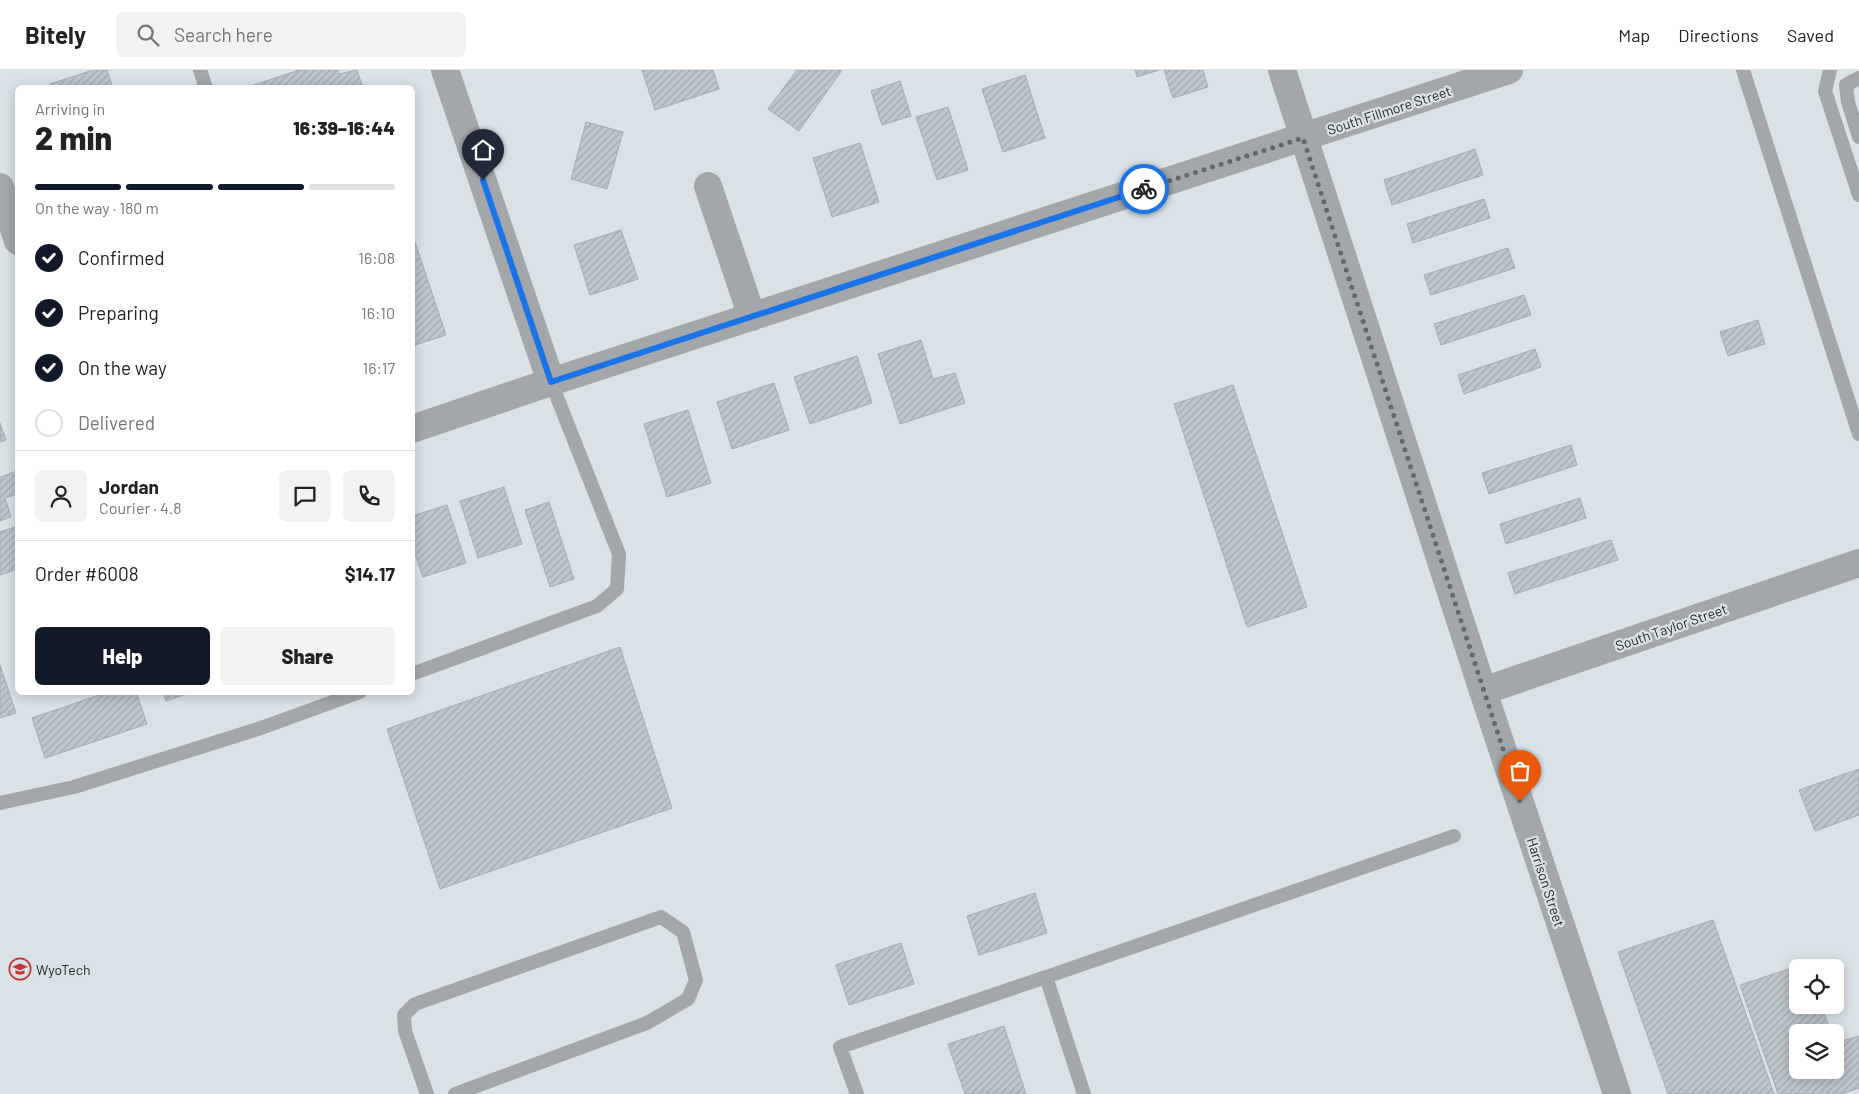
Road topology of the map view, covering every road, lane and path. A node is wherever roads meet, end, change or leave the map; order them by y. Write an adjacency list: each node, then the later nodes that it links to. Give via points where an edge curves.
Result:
1 (200, 70): 9 (lane)
2 (446, 70): 18 (street)
3 (1282, 70): 12 (street, Harrison Street)
4 (1509, 70): 12 (street, South Fillmore Street)
5 (1743, 70): 20 (lane)
6 (1830, 70): 15 (lane, via 1825,91)
7 (1846, 70): 10 (lane)
8 (1859, 78): 10 (lane)
9 (205, 85)
10 (1846, 86): 11 (lane)
11 (1859, 137)
12 (1303, 138): 17 (street, South Fillmore Street); 23 (street, Harrison Street)
13 (708, 186): 17 (street)
14 (0, 187): 16 (street)
15 (1859, 195)
16 (15, 232)
17 (752, 317): 18 (street, South Fillmore Street)
18 (551, 382): 19 (street, South Fillmore Street); 22 (lane, via 619,554 617,589 597,606)
19 (415, 428)
20 (1859, 434)
21 (1859, 563): 23 (street, South Taylor Street)
22 (415, 673)
23 (1483, 691): 32 (street, Harrison Street)
24 (352, 695): 25 (lane, via 262,728 74,787)
25 (0, 803)
26 (1454, 836): 27 (lane)
27 (1046, 978): 30 (lane, via 840,1047); 31 (lane)
28 (427, 1094): 29 (lane, via 405,1031 404,1015 415,1004 661,917 683,932 696,980 688,999 647,1023)
29 (455, 1094)
30 (857, 1094)
31 (1084, 1094)
32 (1617, 1094)

